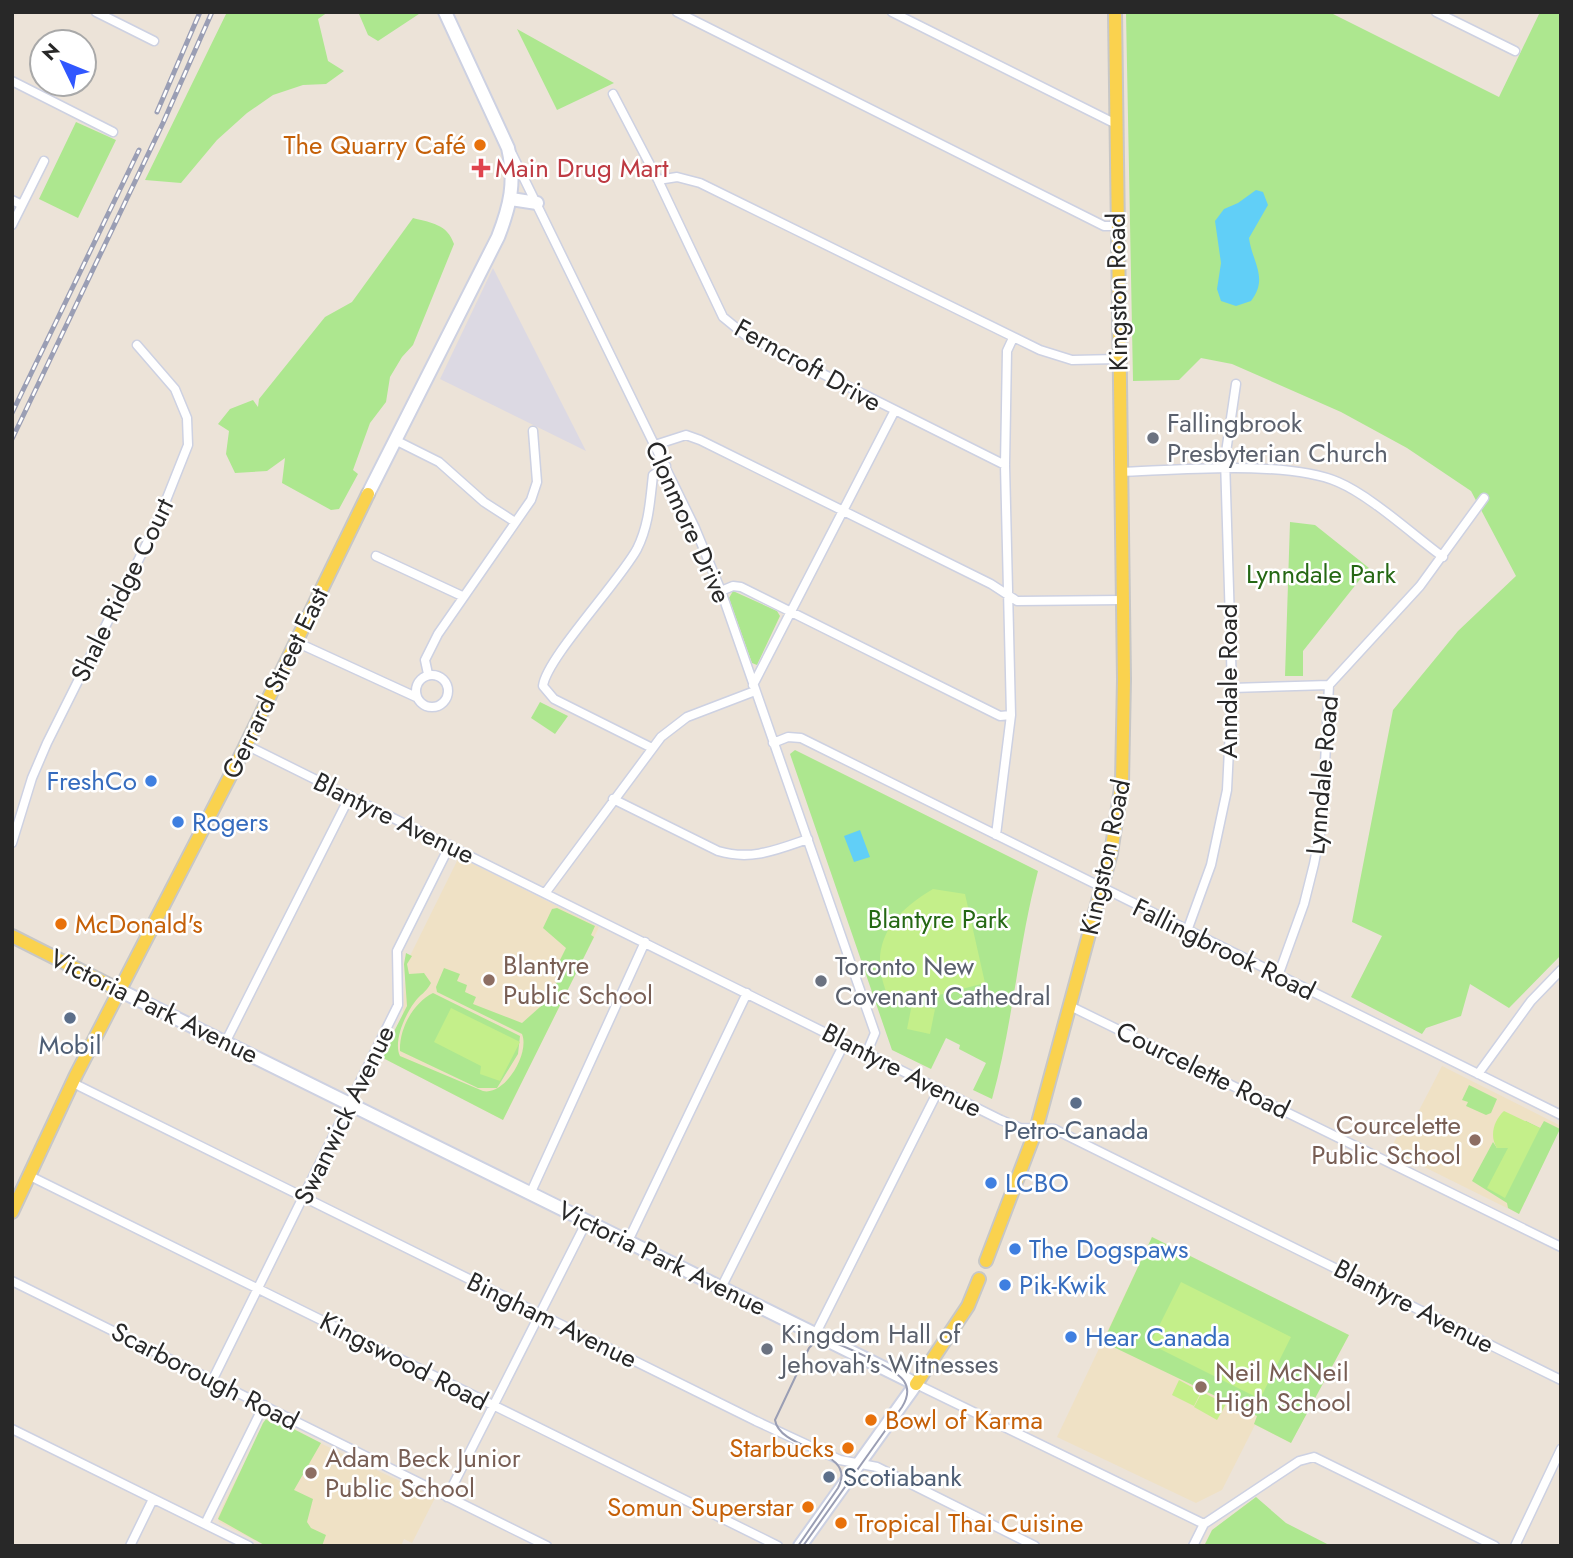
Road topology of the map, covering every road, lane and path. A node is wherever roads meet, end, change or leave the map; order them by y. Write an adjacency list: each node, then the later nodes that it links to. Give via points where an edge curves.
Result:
1 (96, 12): 7 (street)
2 (445, 12): 13 (street, Clonmore Drive)
3 (677, 12): 21 (street, via 1104,226)
4 (892, 12): 11 (street)
5 (1115, 12): 11 (main road, Kingston Road)
6 (1436, 12): 8 (street)
7 (154, 41)
8 (1515, 51)
9 (12, 81): 12 (street)
10 (613, 94): 15 (street, Ferncroft Drive)
11 (1114, 122): 21 (main road, Kingston Road)
12 (113, 132)
13 (508, 148): 17 (street, Gerrard Street East, via 513,169); 18 (street, Clonmore Drive)
14 (44, 161): 19 (street)
15 (658, 180): 22 (street, via 677,177 700,183); 26 (street, Ferncroft Drive, via 723,317 740,332)
16 (12, 200): 19 (street)
17 (511, 200): 18 (street); 28 (street, Gerrard Street East, via 498,237)
18 (537, 203): 29 (street, Clonmore Drive)
19 (22, 205): 20 (street)
20 (12, 225)
21 (1115, 226): 24 (main road, Kingston Road)
22 (1013, 338): 24 (street, via 1072,360); 30 (street, via 1007,351)
23 (137, 345): 59 (street, Shale Ridge Court, via 175,389 187,418 188,445 157,523 47,743)
24 (1118, 359): 33 (main road, Kingston Road)
25 (1236, 384): 32 (street, Anndale Road)
26 (894, 411): 30 (street, Ferncroft Drive); 36 (street)
27 (533, 431): 37 (street, via 537,482)
28 (395, 440): 34 (street, Gerrard Street East); 37 (street, via 439,462 484,502)
29 (655, 445): 31 (street, Clonmore Drive); 36 (street, via 685,435)
30 (1005, 465): 42 (street)
31 (666, 467): 40 (street, Clonmore Drive); 54 (street, via 653,475 649,518 636,551 555,662 543,687 554,699)
32 (1226, 470): 33 (street); 39 (street, via 1314,473 1341,483); 49 (street, Anndale Road)
33 (1120, 472): 43 (main road, Kingston Road)
34 (368, 494): 45 (main road, Gerrard Street East)
35 (1484, 498): 39 (street, Lynndale Road)
36 (842, 509): 42 (street); 44 (street)
37 (515, 522): 41 (street)
38 (376, 556): 41 (street)
39 (1443, 557): 47 (street, Lynndale Road)
40 (721, 591): 44 (street, via 739,586); 48 (street, Clonmore Drive)
41 (462, 596): 46 (street, via 425,660)
42 (1009, 596): 43 (street, via 1017,601); 51 (street)
43 (1122, 600): 61 (main road, Kingston Road, via 1122,782)
44 (792, 613): 48 (street); 51 (street, via 1000,716)
45 (296, 642): 50 (street); 53 (main road, Gerrard Street East)
46 (428, 674): 50 (street, via 416,685); 50 (street, via 443,679 448,688 446,699 433,707)
47 (1329, 685): 49 (street); 67 (street, Lynndale Road, via 1322,823 1304,904)
48 (754, 688): 52 (street, Clonmore Drive); 54 (street, via 683,719)
49 (1232, 688): 63 (street, Anndale Road, via 1227,790 1211,865)
50 (416, 697)
51 (1011, 715): 57 (street)
52 (773, 743): 57 (street, Fallingbrook Road, via 801,738); 58 (street, Clonmore Drive)
53 (246, 745): 55 (street, Blantyre Avenue); 68 (main road, Gerrard Street East)
54 (650, 747): 56 (street)
55 (350, 796): 60 (street, Blantyre Avenue); 71 (street)
56 (613, 799): 58 (street, via 735,856 764,854); 62 (street)
57 (996, 835): 61 (street, Fallingbrook Road)
58 (808, 839): 73 (street, Clonmore Drive, via 875,1033)
59 (12, 843)
60 (450, 845): 62 (street, Blantyre Avenue); 77 (street, Swanwick Avenue, via 399,948 395,963 398,1005)
61 (1102, 889): 63 (street, Fallingbrook Road); 70 (main road, Kingston Road)
62 (546, 892): 65 (street, Blantyre Avenue)
63 (1187, 931): 67 (street, Fallingbrook Road)
64 (12, 936): 68 (main road, Victoria Park Avenue)
65 (645, 942): 69 (street, Blantyre Avenue); 81 (street)
66 (1561, 970): 74 (street, via 1531,1001)
67 (1278, 976): 74 (street, Fallingbrook Road)
68 (119, 990): 71 (street, Victoria Park Avenue); 75 (main road, Gerrard Street East)
69 (747, 993): 72 (street, Blantyre Avenue); 85 (street)
70 (1070, 1006): 79 (main road, Kingston Road); 86 (street, Courcelette Road)
71 (226, 1041): 77 (street, Victoria Park Avenue)
72 (845, 1042): 73 (street, Blantyre Avenue); 90 (street)
73 (867, 1052): 76 (street, Blantyre Avenue)
74 (1478, 1074): 78 (street, Fallingbrook Road)
75 (73, 1083): 80 (main road, Gerrard Street East); 82 (street, Bingham Avenue)
76 (939, 1089): 79 (street, Blantyre Avenue, via 1020,1128); 93 (street)
77 (350, 1103): 81 (street, Victoria Park Avenue); 82 (street, Swanwick Avenue)
78 (1561, 1115)
79 (1036, 1130): 87 (main road, Kingston Road); 94 (street, Blantyre Avenue, via 1054,1129)
80 (30, 1176): 83 (main road, Gerrard Street East); 91 (street, Kingswood Road)
81 (531, 1192): 84 (street, Victoria Park Avenue)
82 (304, 1197): 91 (street, Swanwick Avenue); 92 (street, Bingham Avenue)
83 (12, 1212)
84 (587, 1221): 85 (street, Victoria Park Avenue); 92 (street)
85 (628, 1241): 90 (street, Victoria Park Avenue)
86 (1561, 1247)
87 (986, 1261): 88 (street, Kingston Road)
88 (979, 1279): 96 (main road, Kingston Road, via 968,1306)
89 (12, 1281): 95 (street, Scarborough Road)
90 (722, 1286): 93 (street, Victoria Park Avenue)
91 (258, 1287): 95 (street, Swanwick Avenue); 98 (street, Kingswood Road)
92 (540, 1315): 98 (street); 101 (street, Bingham Avenue, via 809,1446)
93 (815, 1335): 96 (street, Victoria Park Avenue)
94 (1559, 1376)
95 (213, 1379): 97 (street, Scarborough Road)
96 (916, 1384): 101 (street, Kingston Road); 105 (street, Victoria Park Avenue)
97 (264, 1405): 102 (street, Scarborough Road); 104 (street)
98 (495, 1406): 102 (street); 110 (street, Kingswood Road)
99 (12, 1429): 103 (street)
100 (1561, 1449): 114 (street)
101 (858, 1465): 106 (street, Kingston Road); 111 (street, Bingham Avenue, via 877,1467)
102 (447, 1497): 109 (street, Scarborough Road)
103 (153, 1499): 104 (street); 107 (street)
104 (205, 1524): 108 (street)
105 (1204, 1524): 112 (street); 113 (street, via 1299,1461 1314,1457)
106 (802, 1545)
107 (130, 1546)
108 (249, 1546)
109 (547, 1546)
110 (778, 1546)
111 (1035, 1546)
112 (1193, 1546)
113 (1495, 1546)
114 (1515, 1546)

